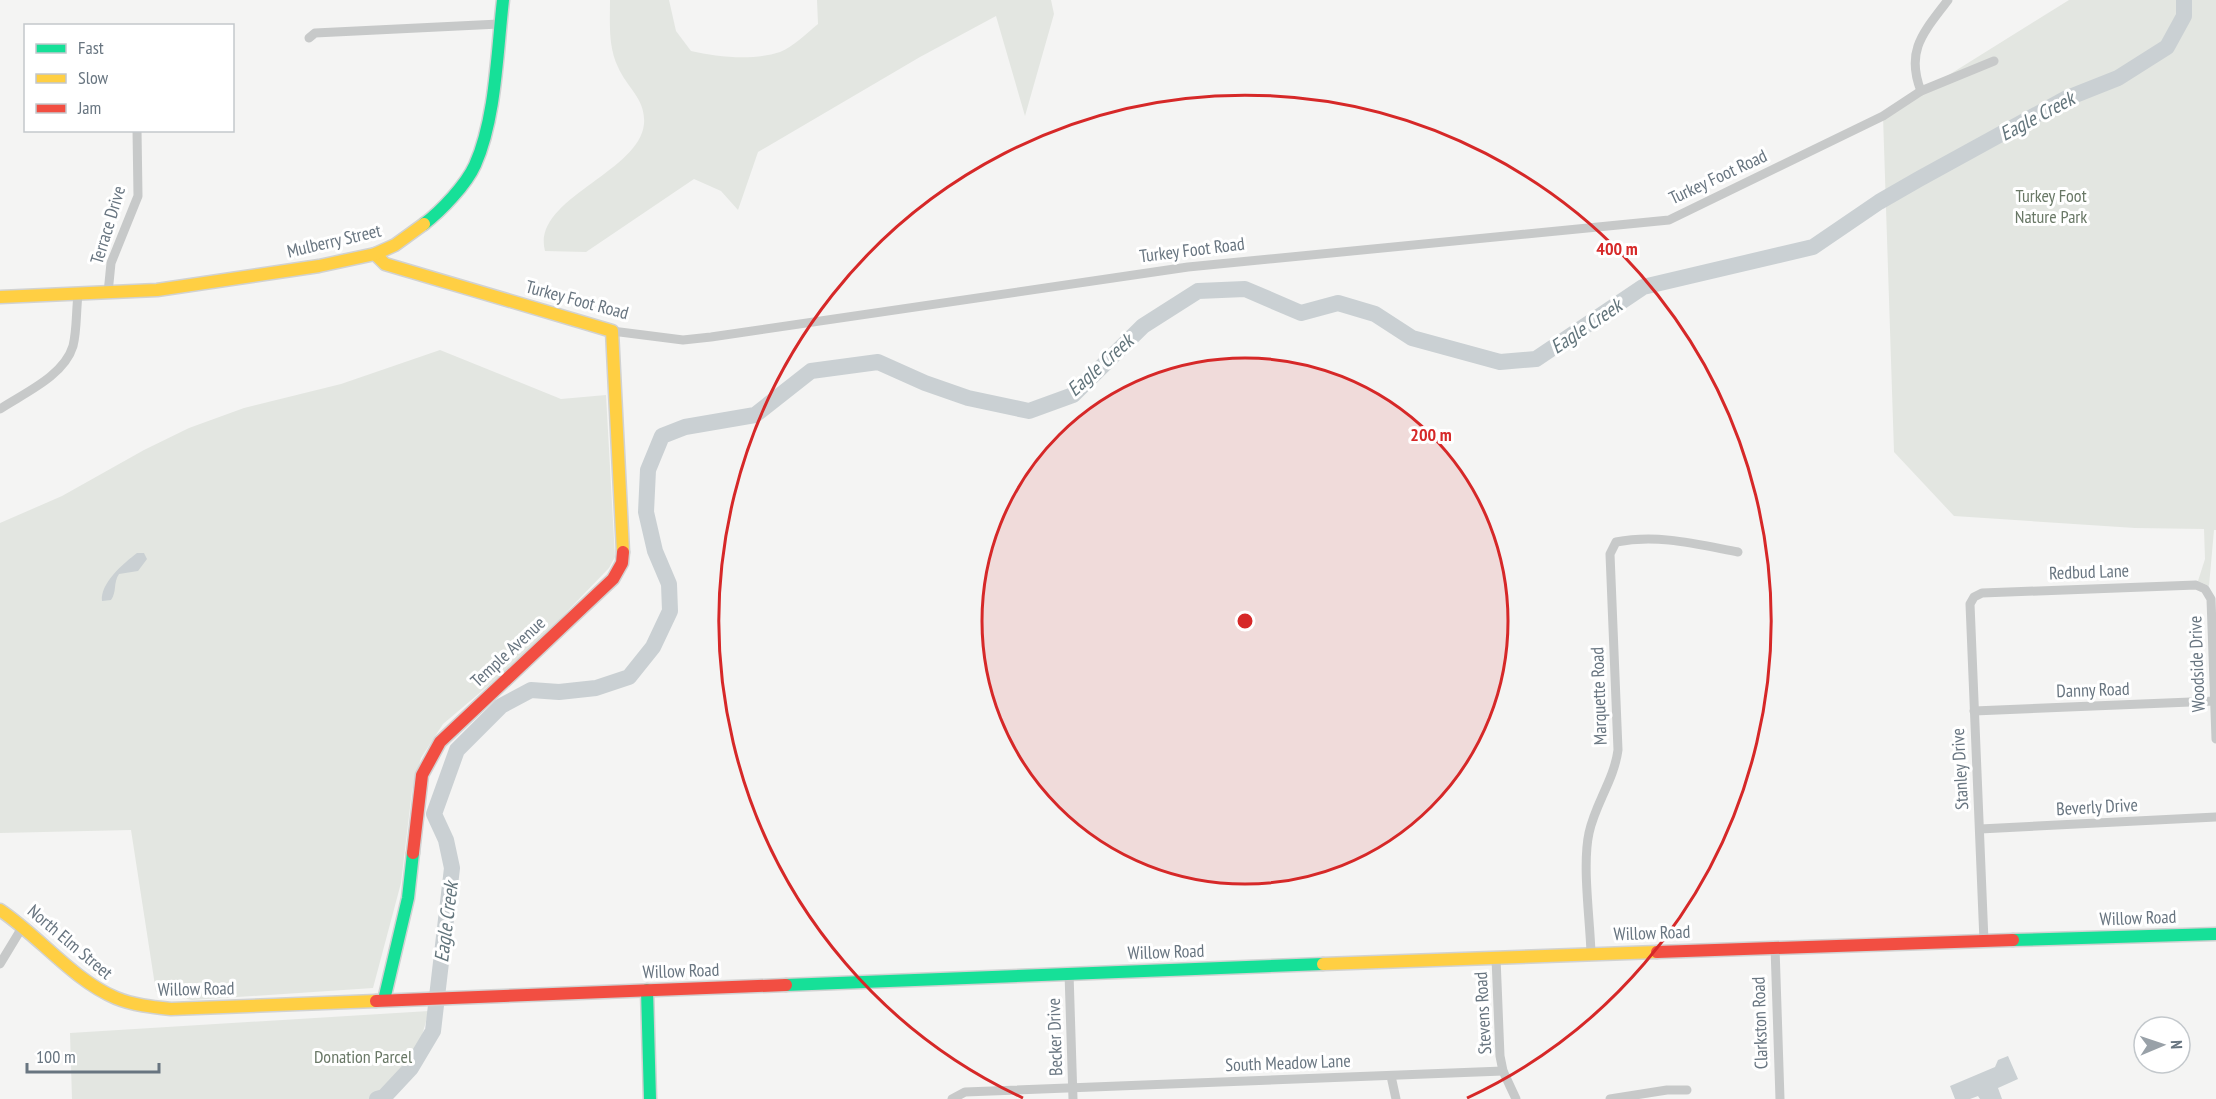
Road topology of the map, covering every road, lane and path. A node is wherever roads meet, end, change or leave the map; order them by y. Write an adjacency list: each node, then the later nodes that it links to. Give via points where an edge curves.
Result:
1 (503, 0): 3 (street, Mulberry Street)
2 (1948, 0): 6 (street, via 1924,32 1916,52 1915,75)
3 (499, 24): 4 (street, via 315,33); 8 (street, Mulberry Street, via 488,122 475,166 453,198 427,224)
4 (309, 38)
5 (1994, 61): 6 (street, Turkey Foot Road)
6 (1921, 91): 12 (street, Turkey Foot Road, via 1883,116 1669,220 1188,267 683,340)
7 (137, 132): 9 (street, Terrace Drive, via 138,196 111,263)
8 (375, 254): 9 (street, Mulberry Street, via 205,284); 12 (street, Turkey Foot Road, via 385,264)
9 (108, 293): 10 (street, Mulberry Street)
10 (78, 295): 11 (street, Mulberry Street); 13 (street, via 74,344 69,356 61,367)
11 (0, 297)
12 (612, 332): 32 (street, Temple Avenue, via 621,563 613,579 440,742 422,775 408,898)
13 (0, 409)
14 (1738, 552): 27 (street, Marquette Road, via 1657,538 1616,542 1610,554 1618,750 1614,775 1591,825 1587,845)
15 (2205, 589): 16 (street, Redbud Lane, via 2196,585 2124,586 1982,593); 17 (street, Woodside Drive, via 2211,599)
16 (1974, 597): 18 (street, Stanley Drive, via 1970,603)
17 (2214, 701): 18 (street, Danny Road); 19 (street, Woodside Drive)
18 (1974, 711): 21 (street, Stanley Drive)
19 (2216, 739)
20 (2216, 817): 21 (street, Beverly Drive)
21 (1980, 829): 25 (street, Stanley Drive)
22 (0, 910): 23 (street, North Elm Street)
23 (23, 926): 29 (street); 33 (street, North Elm Street, via 79,977)
24 (2216, 933): 25 (street, Willow Road)
25 (1984, 940): 26 (street, Willow Road)
26 (1775, 947): 27 (street, Willow Road); 44 (street, Clarkston Road)
27 (1591, 953): 28 (street, Willow Road)
28 (1496, 958): 30 (street, Willow Road); 34 (street, Stevens Road)
29 (1, 961)
30 (1069, 973): 31 (street, Willow Road); 36 (street, Becker Drive)
31 (647, 990): 32 (street, Willow Road); 38 (street)
32 (384, 1000): 33 (street, Willow Road, via 171,1009)
33 (119, 1001)
34 (1503, 1071): 35 (street, South Meadow Lane); 42 (street, Stevens Road)
35 (1391, 1076): 36 (street, South Meadow Lane); 41 (street)
36 (1073, 1088): 39 (street, South Meadow Lane, via 965,1092); 40 (street, Becker Drive)
37 (1687, 1090): 43 (street)
38 (650, 1099)
39 (952, 1099)
40 (1074, 1099)
41 (1396, 1099)
42 (1516, 1099)
43 (1610, 1099)
44 (1779, 1099)

